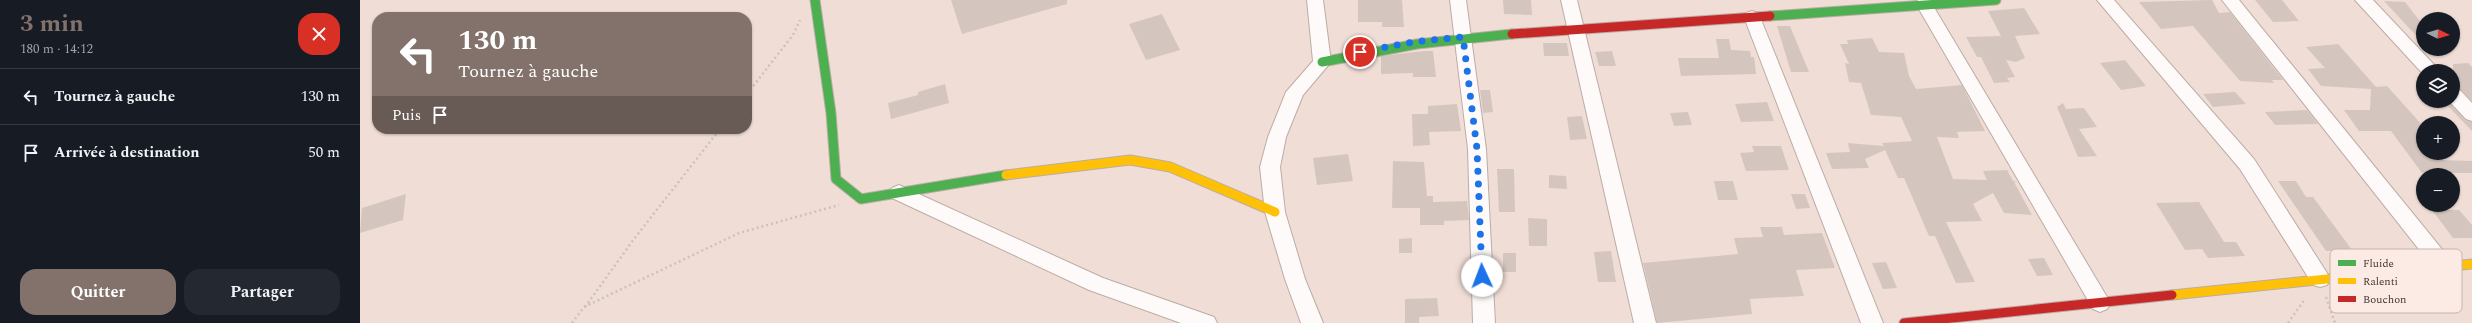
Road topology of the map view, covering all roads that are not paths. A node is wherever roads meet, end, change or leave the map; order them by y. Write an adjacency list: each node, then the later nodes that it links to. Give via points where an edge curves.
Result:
1 (815, 0): 17 (street, via 831,113 836,179 861,199)
2 (1315, 0): 13 (street)
3 (1458, 0): 12 (street)
4 (1569, 0): 11 (street)
5 (1996, 0): 9 (street)
6 (2105, 0): 23 (street, via 2247,164)
7 (2230, 0): 19 (street)
8 (2362, 0): 14 (street)
9 (1924, 4): 10 (street); 24 (street)
10 (1752, 17): 11 (street); 29 (street)
11 (1575, 30): 12 (street); 28 (street)
12 (1463, 37): 13 (street, via 1380,48); 27 (street, via 1477,149)
13 (1322, 62): 18 (street, via 1295,92 1276,136 1270,167)
14 (2424, 64)
15 (2460, 101): 16 (street)
16 (2472, 114)
17 (899, 193): 18 (street, via 1004,175 1130,160 1170,167); 25 (street, via 1096,284)
18 (1274, 212): 26 (street)
19 (2430, 249)
20 (2462, 264): 21 (street)
21 (2472, 264)
22 (2330, 279): 23 (street)
23 (2320, 280): 24 (street)
24 (2100, 303): 30 (street)
25 (1206, 323)
26 (1312, 323)
27 (1484, 323)
28 (1644, 323)
29 (1872, 323)
30 (1904, 323)

